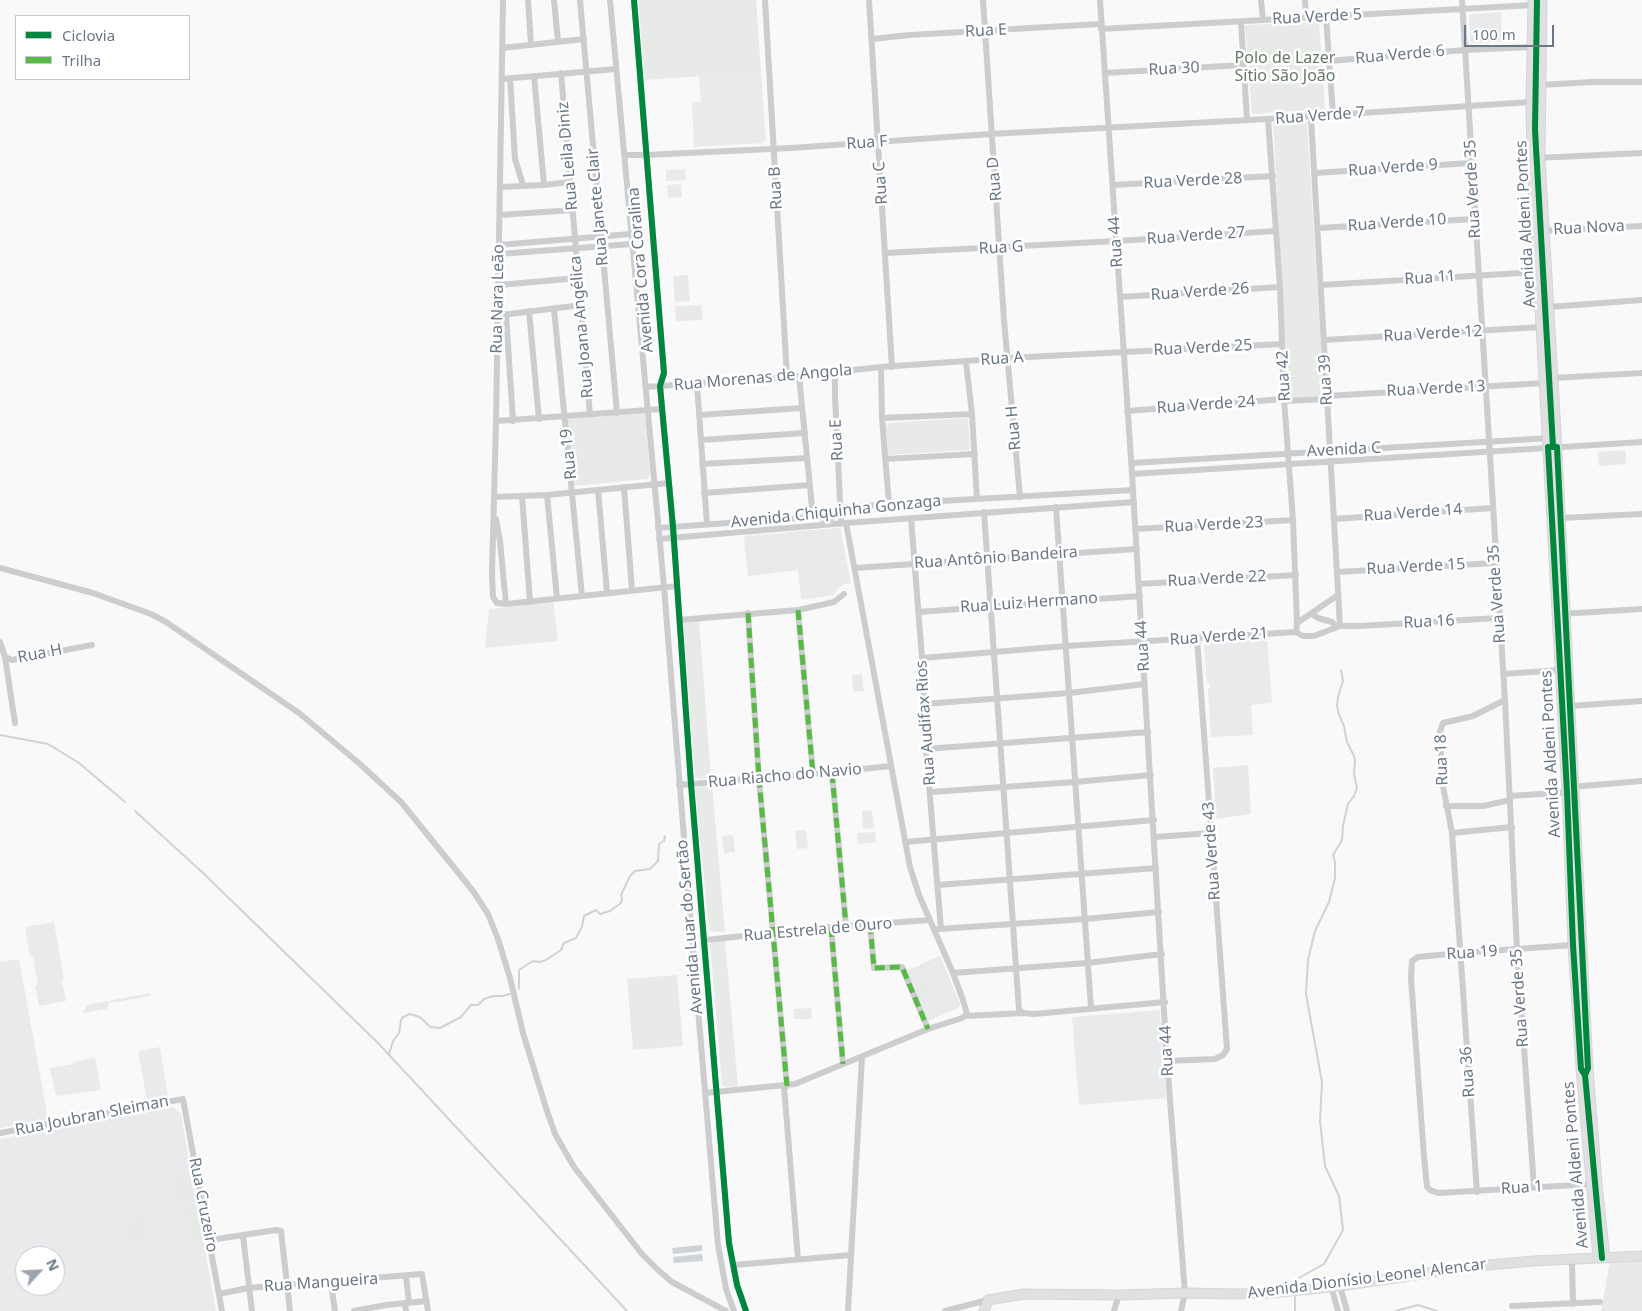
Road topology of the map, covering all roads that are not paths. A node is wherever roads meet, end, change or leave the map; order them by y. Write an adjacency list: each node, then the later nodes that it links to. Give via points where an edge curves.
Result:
1 (503, 0): 27 (street, Rua Nara Leão)
2 (528, 0): 25 (street)
3 (554, 0): 24 (street)
4 (580, 0): 22 (street, Rua Janete Clair)
5 (610, 0): 31 (street, Avenida Cora Coralina)
6 (634, 0): 52 (street, Avenida Cora Coralina)
7 (765, 0): 49 (street, Rua B)
8 (870, 0): 23 (street, Rua C)
9 (983, 0): 21 (street, Rua D)
10 (1100, 0): 20 (street, Rua 44)
11 (1261, 0): 18 (street)
12 (1305, 0): 17 (street)
13 (1462, 0): 15 (street, Rua Verde 35)
14 (1539, 1): 15 (street, Rua Verde 5); 26 (main road, Avenida Aldeni Pontes); 39 (main road, Avenida Aldeni Pontes)
15 (1462, 8): 16 (street, Rua Verde 5); 28 (street, Rua Verde 35)
16 (1326, 17): 17 (street, Rua Verde 5); 29 (street)
17 (1306, 18): 18 (street, Rua Verde 5)
18 (1262, 20): 19 (street, Rua Verde 5)
19 (1241, 22): 20 (street, Rua Verde 5); 30 (street)
20 (1101, 27): 21 (street, Rua E); 34 (street, Rua 44)
21 (985, 30): 23 (street, Rua E); 47 (street, Rua D)
22 (584, 38): 24 (street); 32 (street, Rua Janete Clair)
23 (872, 40): 48 (street, Rua C)
24 (558, 42): 25 (street)
25 (531, 45): 27 (street)
26 (1532, 47): 28 (street, Rua Verde 6); 40 (main road, Avenida Aldeni Pontes)
27 (502, 48): 37 (street, Rua Nara Leão)
28 (1465, 50): 29 (street, Rua Verde 6); 41 (street, Rua Verde 35)
29 (1329, 61): 42 (street)
30 (1243, 65): 34 (street, Rua 30); 44 (street)
31 (616, 69): 32 (street); 51 (street, Avenida Cora Coralina)
32 (587, 71): 33 (street); 70 (street, Rua Janete Clair)
33 (560, 73): 35 (street); 57 (street, Rua Leila Diniz)
34 (1105, 73): 46 (street, Rua 44)
35 (534, 76): 36 (street); 58 (street)
36 (510, 78): 37 (street); 60 (street, via 515,159)
37 (502, 79): 61 (street, Rua Nara Leão)
38 (1642, 82): 39 (street)
39 (1540, 85): 53 (main road, Avenida Aldeni Pontes)
40 (1531, 102): 41 (street, Rua Verde 7); 53 (main road, Avenida Aldeni Pontes)
41 (1469, 106): 42 (street, Rua Verde 7); 54 (street, Rua Verde 35)
42 (1333, 114): 43 (street, Rua Verde 7)
43 (1312, 117): 45 (street, Rua Verde 7); 55 (street, Rua 39)
44 (1247, 120): 45 (street, Rua Verde 7); 46 (street, Rua Verde 7)
45 (1268, 120): 56 (street, Rua 42)
46 (1110, 129): 47 (street, Rua F); 59 (street, Rua 44)
47 (991, 134): 48 (street, Rua F); 77 (street, Rua D)
48 (878, 142): 49 (street, Rua F); 78 (street, Rua C)
49 (773, 148): 52 (street, Rua F); 106 (street, Rua B)
50 (1642, 153): 53 (street)
51 (624, 155): 52 (street, Rua F); 69 (street, Avenida Cora Coralina)
52 (646, 155): 110 (street, Avenida Cora Coralina, via 664,373)
53 (1536, 158): 68 (main road, Avenida Aldeni Pontes)
54 (1471, 162): 55 (street, Rua Verde 9); 64 (street, Rua Verde 35)
55 (1315, 173): 66 (street, Rua 39)
56 (1273, 176): 59 (street, Rua Verde 28); 67 (street, Rua 42)
57 (570, 182): 58 (street); 62 (street, Rua Leila Diniz)
58 (544, 185): 60 (street)
59 (1113, 185): 72 (street, Rua 44)
60 (523, 186): 61 (street)
61 (501, 187): 63 (street, Rua Nara Leão)
62 (573, 210): 63 (street); 71 (street, Rua Leila Diniz)
63 (500, 214): 74 (street, Rua Nara Leão)
64 (1474, 218): 66 (street, Rua Verde 10); 81 (street, Rua Verde 35)
65 (1642, 226): 68 (street, Rua Nova)
66 (1319, 228): 84 (street, Rua 39)
67 (1276, 231): 72 (street, Rua Verde 27); 85 (street, Rua 42)
68 (1540, 231): 80 (main road, Avenida Aldeni Pontes); 89 (main road, Avenida Aldeni Pontes)
69 (631, 234): 70 (street); 73 (street, Avenida Cora Coralina)
70 (601, 237): 71 (street); 75 (street, Rua Janete Clair)
71 (575, 239): 74 (street); 76 (street, Rua Joana Angélica)
72 (1117, 241): 77 (street, Rua G); 86 (street, Rua 44)
73 (632, 244): 75 (street); 112 (street, Avenida Cora Coralina)
74 (499, 245): 79 (street, Rua Nara Leão)
75 (602, 246): 76 (street); 119 (street, Rua Janete Clair)
76 (576, 248): 79 (street); 82 (street, Rua Joana Angélica)
77 (1000, 248): 78 (street, Rua G); 99 (street, Rua D)
78 (885, 253): 101 (street, Rua C)
79 (499, 254): 83 (street, Rua Nara Leão)
80 (1538, 272): 81 (street, Rua 11); 94 (main road, Avenida Aldeni Pontes)
81 (1478, 275): 84 (street, Rua 11); 95 (street, Rua Verde 35)
82 (578, 278): 83 (street); 88 (street, Rua Joana Angélica)
83 (498, 285): 93 (street, Rua Nara Leão)
84 (1321, 285): 96 (street, Rua 39)
85 (1280, 287): 86 (street, Rua Verde 26); 97 (street, Rua 42)
86 (1120, 297): 98 (street, Rua 44)
87 (1642, 300): 89 (street)
88 (581, 306): 90 (street); 121 (street, Rua Joana Angélica)
89 (1549, 307): 107 (main road, Avenida Aldeni Pontes)
90 (554, 308): 91 (street); 123 (street, Rua 19)
91 (529, 312): 92 (street); 125 (street)
92 (506, 314): 93 (street); 127 (street, Rua Nara Leão)
93 (498, 315): 126 (street, Rua Nara Leão)
94 (1541, 327): 95 (street, Rua Verde 12); 108 (main road, Avenida Aldeni Pontes)
95 (1482, 331): 96 (street, Rua Verde 12); 111 (street, Rua Verde 35)
96 (1324, 340): 113 (street, Rua 39)
97 (1282, 344): 98 (street, Rua Verde 25); 114 (street, Rua 42)
98 (1123, 353): 99 (street, Rua A); 118 (street, Rua 44)
99 (1008, 358): 100 (street, Rua A); 154 (street, Rua H)
100 (966, 362): 101 (street, Rua A); 120 (street)
101 (892, 367): 102 (street, Rua A)
102 (881, 368): 103 (street, Rua Morenas de Angola); 124 (street)
103 (835, 372): 105 (street, Rua Morenas de Angola); 159 (street, Rua E)
104 (1642, 373): 107 (street)
105 (799, 376): 106 (street, Rua Morenas de Angola); 116 (street)
106 (787, 377): 109 (street, Rua Morenas de Angola)
107 (1553, 378): 132 (main road, Avenida Aldeni Pontes)
108 (1544, 383): 111 (street, Rua Verde 13); 132 (main road, Avenida Aldeni Pontes)
109 (697, 384): 110 (street, Rua Morenas de Angola); 122 (street)
110 (660, 386): 112 (street, Rua Morenas de Angola); 115 (street, Avenida Cora Coralina)
111 (1485, 386): 113 (street, Rua Verde 13); 130 (street, Rua Verde 35)
112 (646, 387): 117 (street, Avenida Cora Coralina)
113 (1327, 398): 114 (street, Rua Verde 13); 133 (street, Rua 39)
114 (1284, 400): 118 (street, Rua Verde 24); 135 (street, Rua 42)
115 (662, 408): 117 (street); 144 (street, Avenida Cora Coralina)
116 (802, 408): 122 (street); 128 (street)
117 (648, 410): 119 (street); 145 (street, Avenida Cora Coralina)
118 (1127, 411): 140 (street, Rua 44)
119 (617, 413): 121 (street)
120 (972, 414): 124 (street); 136 (street)
121 (590, 415): 123 (street)
122 (699, 415): 129 (street)
123 (565, 417): 125 (street); 150 (street, Rua 19)
124 (882, 418): 138 (street)
125 (539, 419): 127 (street)
126 (496, 421): 127 (street); 155 (street, Rua Nara Leão)
127 (513, 421)
128 (805, 433): 129 (street); 137 (street)
129 (701, 440): 141 (street)
130 (1489, 442): 132 (street, Avenida C); 133 (street, Avenida C); 134 (street, Rua Verde 35)
131 (1642, 442): 132 (street)
132 (1552, 443): 134 (street, Avenida C); 167 (main road, Avenida Aldeni Pontes); 206 (main road, Avenida Aldeni Pontes)
133 (1330, 451): 135 (street, Avenida C); 139 (street, Rua 39)
134 (1488, 451): 139 (street, Avenida C); 161 (street, Rua Verde 35)
135 (1289, 453): 140 (street, Avenida C); 142 (street, Rua 42)
136 (975, 454): 138 (street); 156 (street)
137 (807, 458): 141 (street); 146 (street)
138 (885, 460): 158 (street)
139 (1330, 462): 142 (street, Avenida C); 168 (street, Rua 39)
140 (1132, 463): 143 (street, Rua 44)
141 (702, 464): 151 (street)
142 (1290, 464): 143 (street, Avenida C); 169 (street, Rua 42)
143 (1132, 474): 149 (street, Rua 44)
144 (669, 483): 145 (street); 173 (street, Avenida Cora Coralina)
145 (654, 484): 147 (street); 174 (street, Avenida Cora Coralina)
146 (810, 485): 151 (street); 165 (street)
147 (624, 487): 148 (street); 190 (street)
148 (598, 490): 150 (street); 191 (street)
149 (1133, 490): 154 (street, Avenida Chiquinha Gonzaga); 157 (street, Rua 44)
150 (572, 492): 152 (street); 194 (street, Rua 19)
151 (704, 493): 171 (street)
152 (547, 495): 153 (street); 196 (street)
153 (522, 496): 155 (street); 198 (street)
154 (1020, 497): 156 (street, Avenida Chiquinha Gonzaga)
155 (494, 498): 162 (street, Rua Nara Leão)
156 (977, 499): 158 (street, Avenida Chiquinha Gonzaga)
157 (1134, 502): 160 (street, Avenida Chiquinha Gonzaga); 175 (street, Rua 44)
158 (889, 504): 159 (street, Avenida Chiquinha Gonzaga)
159 (840, 508): 165 (street, Avenida Chiquinha Gonzaga); 170 (street); 172 (street, via 832,518)
160 (1056, 508): 163 (street, Avenida Chiquinha Gonzaga); 179 (street)
161 (1492, 508): 168 (street, Rua Verde 14); 181 (street, Rua Verde 35)
162 (494, 509): 199 (street, Rua Nara Leão); 199 (street, Rua Nara Leão, via 493,597 497,603)
163 (984, 512): 166 (street, Avenida Chiquinha Gonzaga); 180 (street)
164 (1642, 514): 167 (street)
165 (813, 517): 171 (street, Avenida Chiquinha Gonzaga)
166 (911, 518): 170 (street, Avenida Chiquinha Gonzaga); 182 (street, Rua Audifax Rios)
167 (1561, 518): 206 (main road, Avenida Aldeni Pontes)
168 (1334, 519): 185 (street, Rua 39)
169 (1293, 520): 175 (street, Rua Verde 23); 186 (street, Rua 42)
170 (843, 523): 172 (street, Avenida Chiquinha Gonzaga); 184 (street)
171 (707, 524): 173 (street, Avenida Chiquinha Gonzaga)
172 (819, 525): 176 (street, Avenida Chiquinha Gonzaga)
173 (673, 527): 174 (street, Avenida Chiquinha Gonzaga); 176 (street, Avenida Cora Coralina)
174 (658, 528): 177 (street, Avenida Cora Coralina)
175 (1135, 529): 178 (street, Rua 44)
176 (673, 538): 177 (street, Avenida Chiquinha Gonzaga); 188 (street, Avenida Luar do Sertão)
177 (659, 539): 189 (street, Avenida Luar do Sertão)
178 (1137, 549): 179 (street, Rua Antônio Bandeira); 187 (street, Rua 44)
179 (1060, 554): 180 (street, Rua Antônio Bandeira); 197 (street)
180 (987, 558): 182 (street, Rua Antônio Bandeira); 200 (street)
181 (1495, 563): 185 (street, Rua Verde 15); 207 (street, Rua Verde 35)
182 (914, 564): 184 (street, Rua Antônio Bandeira); 203 (street, Rua Audifax Rios)
183 (0, 568): 326 (street, via 92,593 166,622 298,713 400,802 486,909 508,970 546,1108 561,1146 574,1167 657,1269 672,1282)
184 (855, 568): 234 (street)
185 (1338, 572): 193 (street, Rua 39)
186 (1296, 575): 187 (street, Rua Verde 22); 209 (street, Rua 42)
187 (1139, 584): 195 (street, Rua 44)
188 (677, 586): 189 (street); 208 (street, Avenida Luar do Sertão)
189 (664, 587): 190 (street); 242 (street, Avenida Luar do Sertão)
190 (632, 590): 191 (street)
191 (607, 592): 194 (street)
192 (844, 594): 202 (street, via 834,602)
193 (1338, 595): 205 (street); 210 (street, Rua 39)
194 (582, 596): 196 (street)
195 (1140, 596): 197 (street, Rua Luiz Hermano); 214 (street, Rua 44)
196 (557, 598): 198 (street)
197 (1063, 600): 200 (street, Rua Luiz Hermano); 216 (street)
198 (530, 602): 199 (street)
199 (506, 604)
200 (990, 605): 203 (street, Rua Luiz Hermano); 217 (street)
201 (1642, 609): 206 (street)
202 (798, 610): 204 (street); 236 (street)
203 (918, 612): 219 (street, Rua Audifax Rios)
204 (748, 613): 208 (street); 238 (street)
205 (1312, 614): 209 (street); 210 (street)
206 (1561, 614): 220 (main road, Avenida Aldeni Pontes); 228 (main road, Avenida Aldeni Pontes)
207 (1499, 618): 210 (street, Rua 16); 221 (street, Rua Verde 35)
208 (679, 620): 241 (street, Avenida Luar do Sertão)
209 (1297, 623): 211 (street, Rua 42)
210 (1338, 626): 211 (street, via 1314,636)
211 (1296, 632): 212 (street, Rua Verde 21)
212 (1197, 638): 214 (street, Rua Verde 21); 252 (street, Rua Verde 43)
213 (0, 642): 218 (street, Rua H)
214 (1142, 642): 216 (street, Rua Verde 21); 222 (street, Rua 44)
215 (92, 645): 218 (street, Rua H, via 12,660)
216 (1066, 646): 217 (street, Rua Verde 21); 223 (street)
217 (993, 652): 219 (street, Rua Verde 21); 224 (street)
218 (5, 657): 229 (street)
219 (922, 658): 227 (street, Rua Audifax Rios)
220 (1560, 670): 221 (street); 244 (main road, Avenida Aldeni Pontes)
221 (1503, 674): 225 (street, Rua Verde 35)
222 (1145, 684): 223 (street); 230 (street, Rua 44)
223 (1069, 693): 224 (street); 231 (street)
224 (997, 699): 227 (street); 232 (street)
225 (1504, 700): 246 (street, Rua Verde 35); 247 (street, Rua 18, via 1473,716 1441,726)
226 (1642, 701): 228 (street)
227 (924, 704): 233 (street, Rua Audifax Rios)
228 (1570, 706): 244 (main road, Avenida Aldeni Pontes)
229 (15, 723)
230 (1148, 732): 231 (street); 237 (street, Rua 44)
231 (1072, 737): 232 (street); 240 (street)
232 (1000, 743): 233 (street); 243 (street)
233 (926, 749): 245 (street, Rua Audifax Rios)
234 (891, 766): 235 (street, Rua Riacho do Navio); 256 (street)
235 (832, 773): 236 (street, Rua Riacho do Navio); 266 (street)
236 (813, 774): 238 (street, Rua Riacho do Navio)
237 (1151, 774): 240 (street); 248 (street, Rua 44)
238 (759, 779): 241 (street, Rua Riacho do Navio); 269 (street)
239 (1642, 781): 244 (street)
240 (1075, 782): 243 (street); 250 (street)
241 (692, 784): 242 (street, Rua Riacho do Navio); 270 (street, Avenida Luar do Sertão)
242 (679, 785): 288 (street, Avenida Luar do Sertão)
243 (1003, 788): 245 (street); 251 (street)
244 (1571, 789): 246 (street); 271 (main road, Avenida Aldeni Pontes); 291 (main road, Avenida Aldeni Pontes)
245 (930, 792): 255 (street, Rua Audifax Rios)
246 (1510, 798): 247 (street, via 1483,806); 249 (street, Rua Verde 35)
247 (1446, 806): 253 (street, Rua 18)
248 (1154, 820): 250 (street); 254 (street, Rua 44)
249 (1512, 826): 253 (street); 272 (street, Rua Verde 35)
250 (1078, 827): 251 (street); 258 (street)
251 (1006, 833): 255 (street); 259 (street)
252 (1211, 833): 254 (street); 284 (street, Rua Verde 43, via 1227,1045 1225,1053 1215,1059)
253 (1452, 833): 273 (street, Rua 18)
254 (1154, 836): 257 (street, Rua 44)
255 (935, 839): 256 (street); 260 (street, Rua Audifax Rios)
256 (905, 842): 263 (street, via 914,880)
257 (1156, 868): 258 (street); 261 (street, Rua 44)
258 (1081, 874): 259 (street); 262 (street)
259 (1009, 880): 260 (street); 265 (street)
260 (938, 885): 268 (street, Rua Audifax Rios)
261 (1159, 912): 262 (street); 274 (street, Rua 44)
262 (1084, 919): 265 (street); 275 (street)
263 (930, 920): 264 (street, Rua Estrela de Ouro); 268 (street)
264 (870, 924): 266 (street, Rua Estrela de Ouro); 282 (street, via 874,968 902,967)
265 (1012, 924): 268 (street); 276 (street)
266 (846, 926): 267 (street, Rua Estrela de Ouro)
267 (831, 927): 269 (street, Rua Estrela de Ouro); 285 (street)
268 (938, 929): 277 (street)
269 (772, 934): 270 (street, Rua Estrela de Ouro); 286 (street)
270 (705, 940): 287 (street, Avenida Luar do Sertão)
271 (1573, 945): 272 (street, Rua 19); 291 (main road, Avenida Aldeni Pontes, via 1581,1069)
272 (1517, 950): 273 (street, Rua 19); 292 (street, Rua Verde 35)
273 (1460, 953): 293 (street, Rua 36); 294 (street, Rua 19, via 1418,957 1412,961 1411,978 1427,1187)
274 (1162, 954): 275 (street); 278 (street, Rua 44)
275 (1088, 963): 276 (street); 279 (street)
276 (1016, 968): 277 (street); 280 (street, via 1019,1010)
277 (953, 972): 281 (street)
278 (1165, 1002): 279 (street); 284 (street, Rua 44)
279 (1091, 1008): 280 (street)
280 (1023, 1013): 281 (street)
281 (966, 1016): 282 (street)
282 (928, 1029): 283 (street)
283 (862, 1057): 285 (street); 297 (street)
284 (1168, 1060): 308 (street, Rua 44)
285 (843, 1064): 286 (street)
286 (785, 1086): 287 (street); 300 (street)
287 (718, 1092): 288 (street); 302 (street, Avenida Luar do Sertão)
288 (705, 1093): 327 (street, Avenida Luar do Sertão, via 718,1245 726,1289)
289 (183, 1099): 290 (street, Rua Joubran Sleiman); 296 (street, Rua Cruzeiro)
290 (0, 1133)
291 (1594, 1184): 292 (street, Rua 1); 299 (main road, Avenida Aldeni Pontes)
292 (1534, 1187): 293 (street, Rua 1)
293 (1477, 1192): 294 (street, Rua 1)
294 (1446, 1194)
295 (243, 1236): 296 (street); 305 (street, via 281,1231); 307 (street)
296 (210, 1240): 309 (street, Rua Cruzeiro)
297 (851, 1255): 300 (street); 329 (street)
298 (1642, 1256): 299 (main road, Avenida Dionísio Leonel Alencar)
299 (1602, 1258): 301 (main road, Avenida Dionísio Leonel Alencar)
300 (798, 1259): 302 (street)
301 (1572, 1260): 306 (main road, Avenida Dionísio Leonel Alencar, via 1477,1266); 315 (street)
302 (734, 1265): 328 (street, Avenida Luar do Sertão)
303 (406, 1276): 304 (street, Rua Mangueira); 312 (street, Rua Mangueira, via 422,1274); 314 (street)
304 (331, 1283): 305 (street, Rua Mangueira); 322 (street)
305 (288, 1286): 307 (street, Rua Mangueira); 321 (street)
306 (1336, 1286): 308 (main road, Avenida Dionísio Leonel Alencar, via 1271,1293); 334 (street); 335 (street)
307 (248, 1288): 309 (street, Rua Mangueira); 320 (street)
308 (1186, 1293): 310 (main road, Avenida Dionísio Leonel Alencar); 333 (street, Rua 44)
309 (219, 1294): 319 (street, Rua Cruzeiro)
310 (1119, 1294): 311 (main road, Avenida Dionísio Leonel Alencar, via 1024,1294); 332 (street)
311 (988, 1300): 330 (street, Avenida Dionísio Leonel Alencar); 331 (main road)
312 (427, 1301): 314 (street); 325 (street)
313 (1600, 1302): 315 (street)
314 (407, 1303): 318 (street); 324 (street)
315 (1573, 1304): 317 (street)
316 (1512, 1306): 317 (street)
317 (1551, 1308)
318 (373, 1309): 323 (street)
319 (222, 1311)
320 (252, 1311)
321 (290, 1311)
322 (334, 1311)
323 (354, 1311)
324 (406, 1311)
325 (428, 1311)
326 (726, 1311)
327 (734, 1311)
328 (746, 1311)
329 (848, 1311)
330 (945, 1311)
331 (984, 1311)
332 (1114, 1311)
333 (1181, 1311)
334 (1338, 1311)
335 (1347, 1311)

